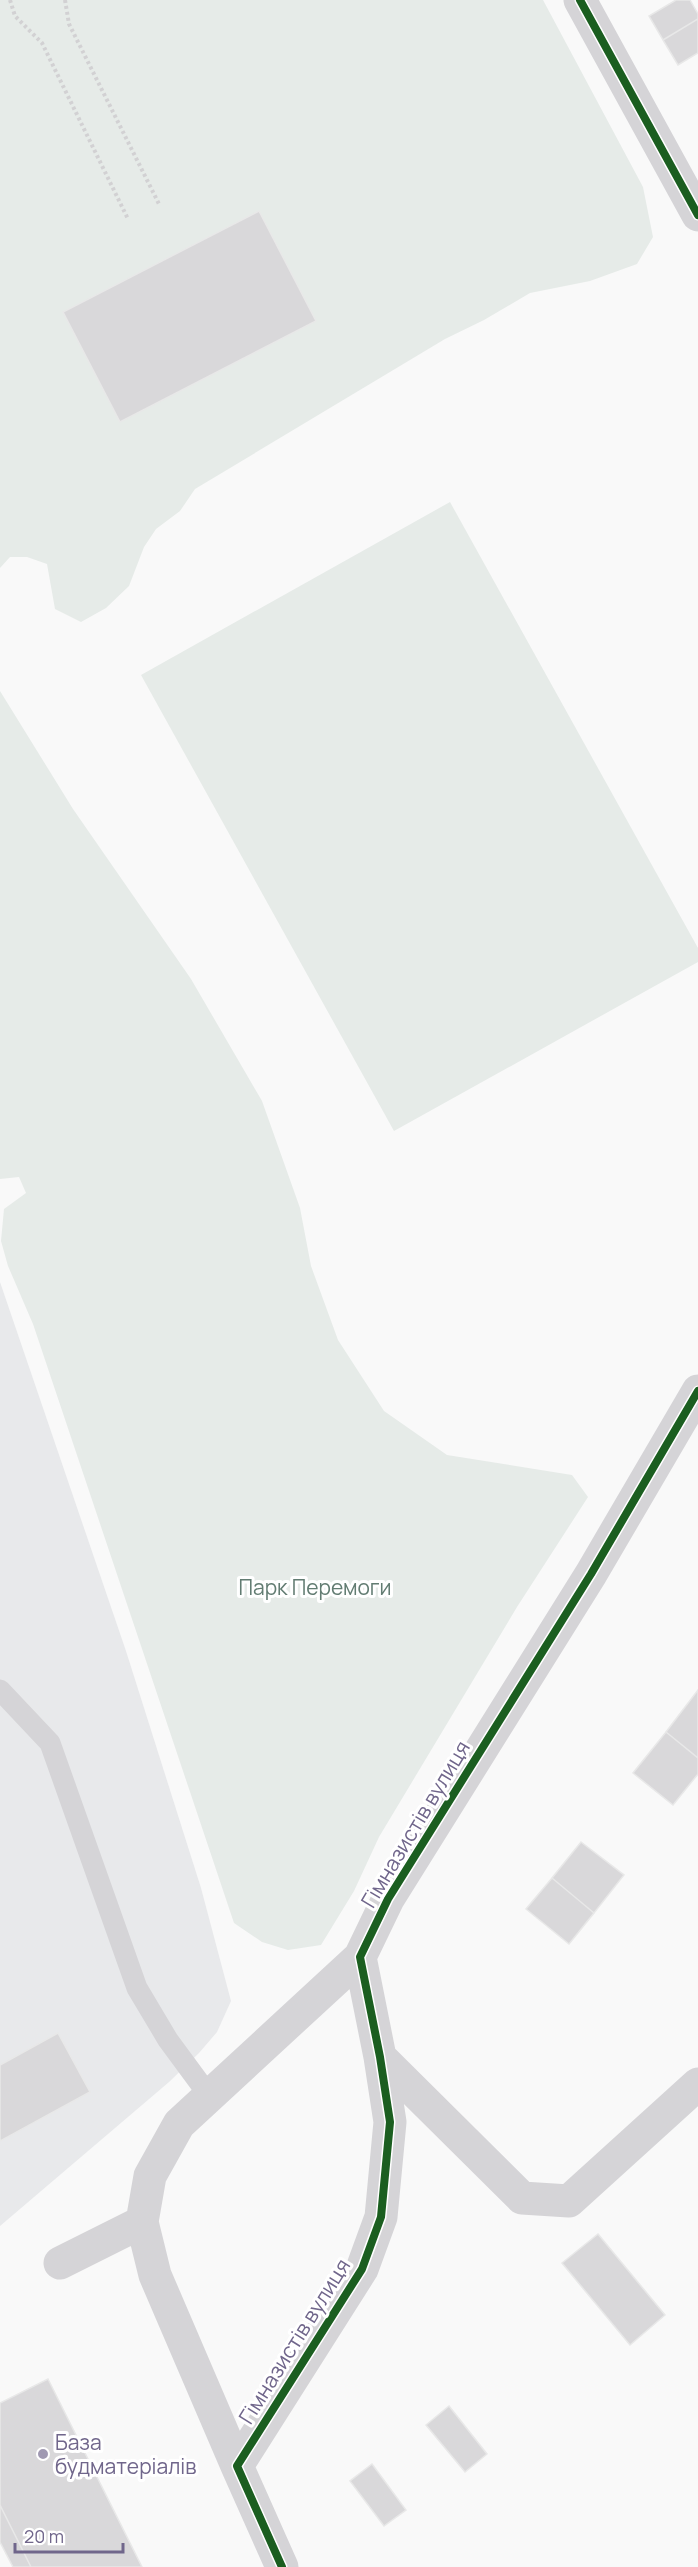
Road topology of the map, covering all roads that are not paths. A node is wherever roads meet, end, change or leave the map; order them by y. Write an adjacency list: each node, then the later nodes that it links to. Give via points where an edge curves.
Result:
1 (580, 0): 2 (street)
2 (698, 215)
3 (698, 1391): 5 (street, Гімназистів вулиця, via 591,1574 388,1899)
4 (0, 1690): 8 (lane, via 50,1743 137,1988 168,2040)
5 (360, 1957): 6 (street, Гімназистів вулиця); 8 (street)
6 (380, 2057): 7 (street, via 522,2198 569,2201); 11 (street, Гімназистів вулиця, via 390,2122 381,2217 362,2270)
7 (698, 2084)
8 (210, 2097): 9 (street, via 179,2124 150,2176)
9 (142, 2222): 10 (street); 11 (street, via 155,2275)
10 (60, 2263)
11 (237, 2466): 12 (street)
12 (282, 2567)

